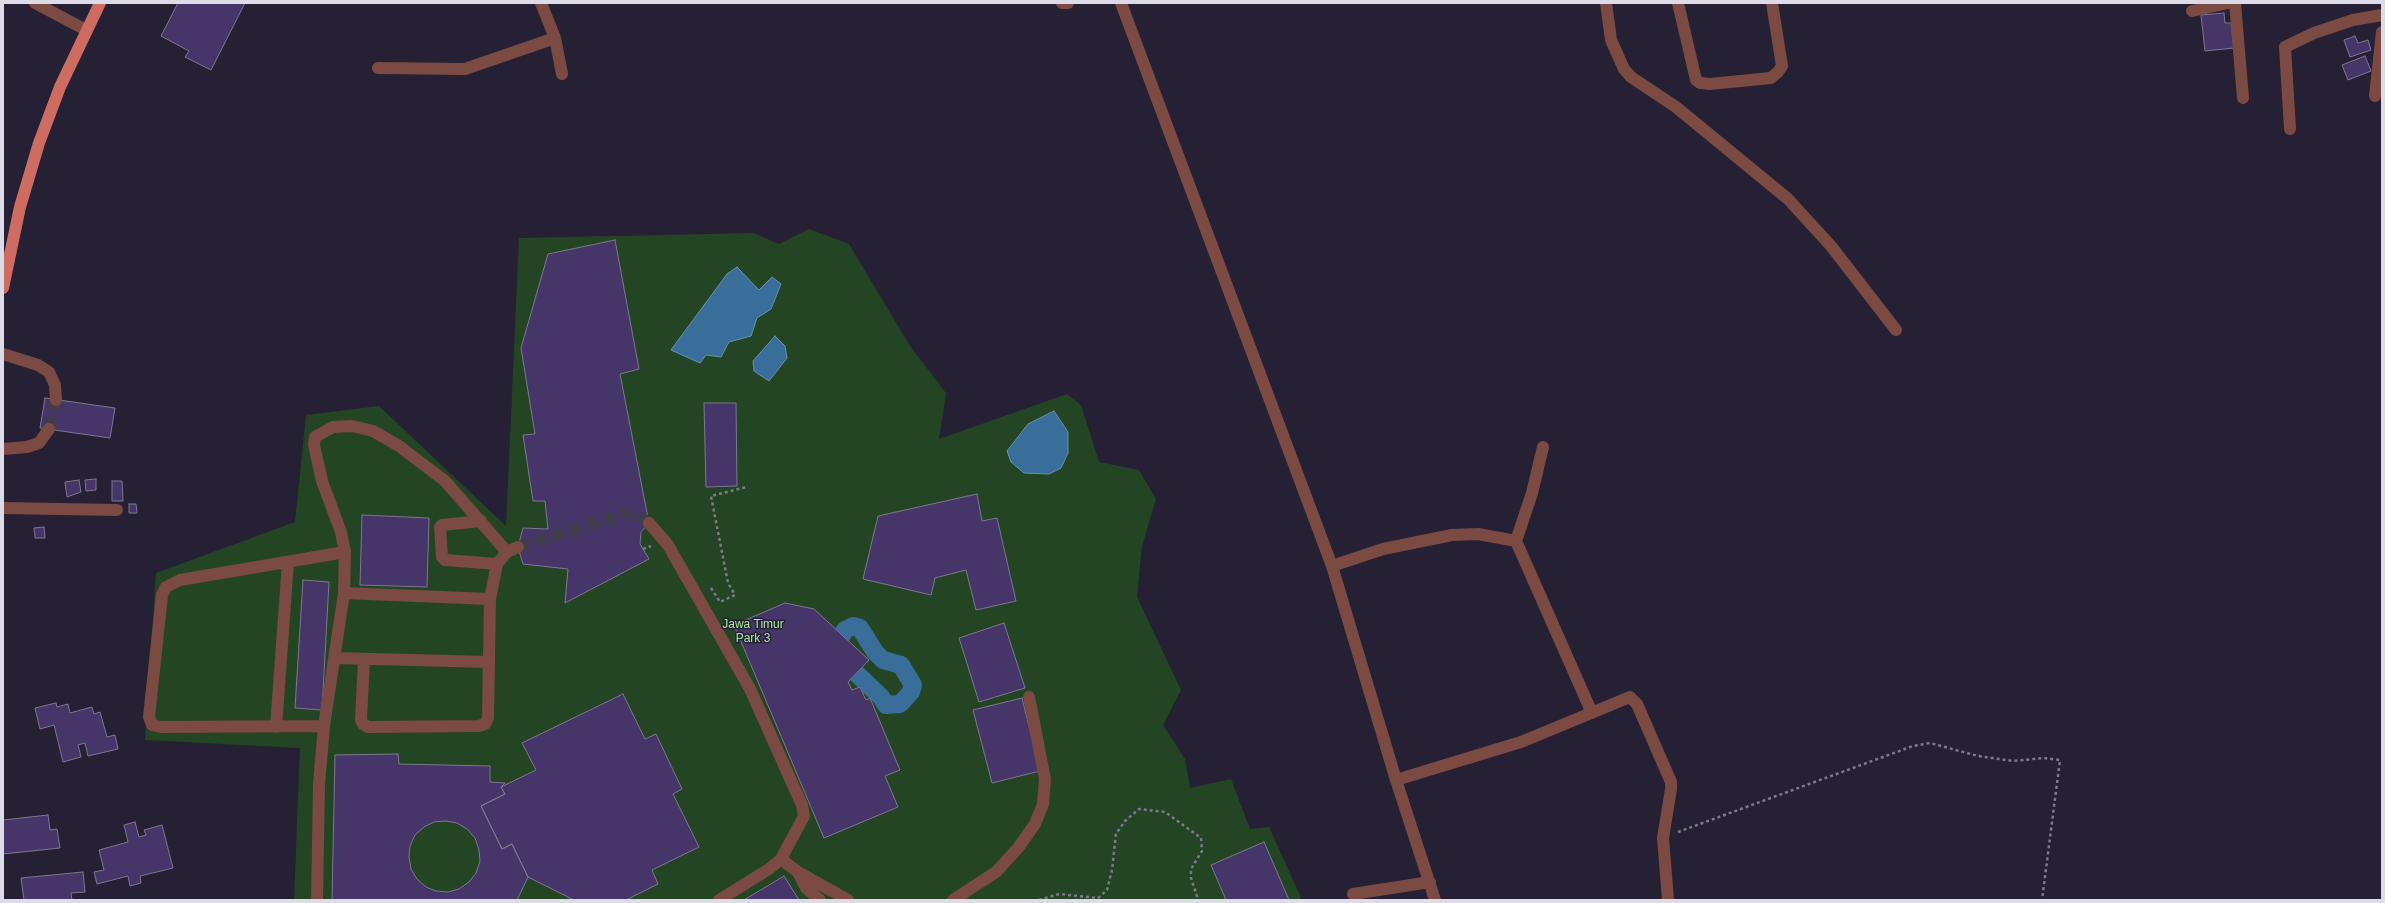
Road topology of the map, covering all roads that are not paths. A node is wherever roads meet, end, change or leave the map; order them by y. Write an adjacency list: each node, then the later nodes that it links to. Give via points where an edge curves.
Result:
1 (35, 3): 14 (street)
2 (100, 3): 14 (main road)
3 (541, 3): 16 (street)
4 (1062, 3): 5 (street)
5 (1068, 3)
6 (1121, 3): 39 (street)
7 (1606, 3): 23 (street, via 1611,40 1624,69 1631,77 1676,107 1788,200 1821,234)
8 (1678, 3): 9 (street, via 1696,80 1700,84 1710,84 1771,78 1778,72 1782,66)
9 (1772, 3)
10 (2228, 3): 12 (street)
11 (2235, 3): 20 (street)
12 (2192, 11)
13 (2382, 15): 21 (street, via 2353,20 2314,33 2285,47)
14 (86, 30): 22 (main road, via 60,87 39,143 20,207)
15 (2382, 32): 19 (street)
16 (555, 38): 17 (street, via 465,69); 18 (street)
17 (378, 68)
18 (562, 74)
19 (2376, 96)
20 (2243, 98)
21 (2290, 129)
22 (3, 288)
23 (1896, 330)
24 (3, 354): 25 (street, via 38,365 49,372 55,386)
25 (56, 400)
26 (50, 429): 28 (street, via 39,443)
27 (1543, 447): 33 (street, via 1532,494)
28 (3, 449)
29 (3, 508): 30 (street)
30 (117, 510)
31 (481, 521): 35 (street, via 445,481 399,446 373,431 352,426 333,427 315,437 314,445 322,481 341,532); 36 (street); 38 (street, via 442,525 442,557 445,560)
32 (649, 523): 50 (street, via 668,545 750,689 802,805 804,816)
33 (1516, 541): 39 (street, via 1478,534 1452,535 1383,549); 46 (street)
34 (518, 547): 36 (street)
35 (345, 552): 37 (street); 40 (street)
36 (507, 552): 38 (street)
37 (288, 562): 48 (street); 48 (street, via 180,580 166,587 162,595 149,717 152,725 160,727)
38 (497, 564): 41 (street)
39 (1332, 566): 49 (street)
40 (344, 593): 41 (street); 42 (street)
41 (490, 599): 44 (street)
42 (335, 658): 43 (street); 47 (street)
43 (364, 659): 44 (street); 44 (street, via 361,720 362,724 368,727 485,724 488,718)
44 (488, 662)
45 (1028, 697): 58 (street, via 1045,779 1043,804 1035,824 996,872)
46 (1592, 713): 49 (street, via 1521,742); 60 (street, via 1630,697 1637,704 1670,782 1663,838)
47 (324, 726): 48 (street); 54 (street, via 318,784)
48 (276, 727)
49 (1396, 780): 52 (street)
50 (781, 859): 51 (street); 55 (street)
51 (798, 872): 56 (street, via 806,888); 57 (street)
52 (1430, 882): 53 (street); 59 (street)
53 (1353, 894)
54 (317, 900)
55 (719, 900)
56 (820, 900)
57 (848, 900)
58 (954, 900)
59 (1435, 900)
60 (1668, 900)

